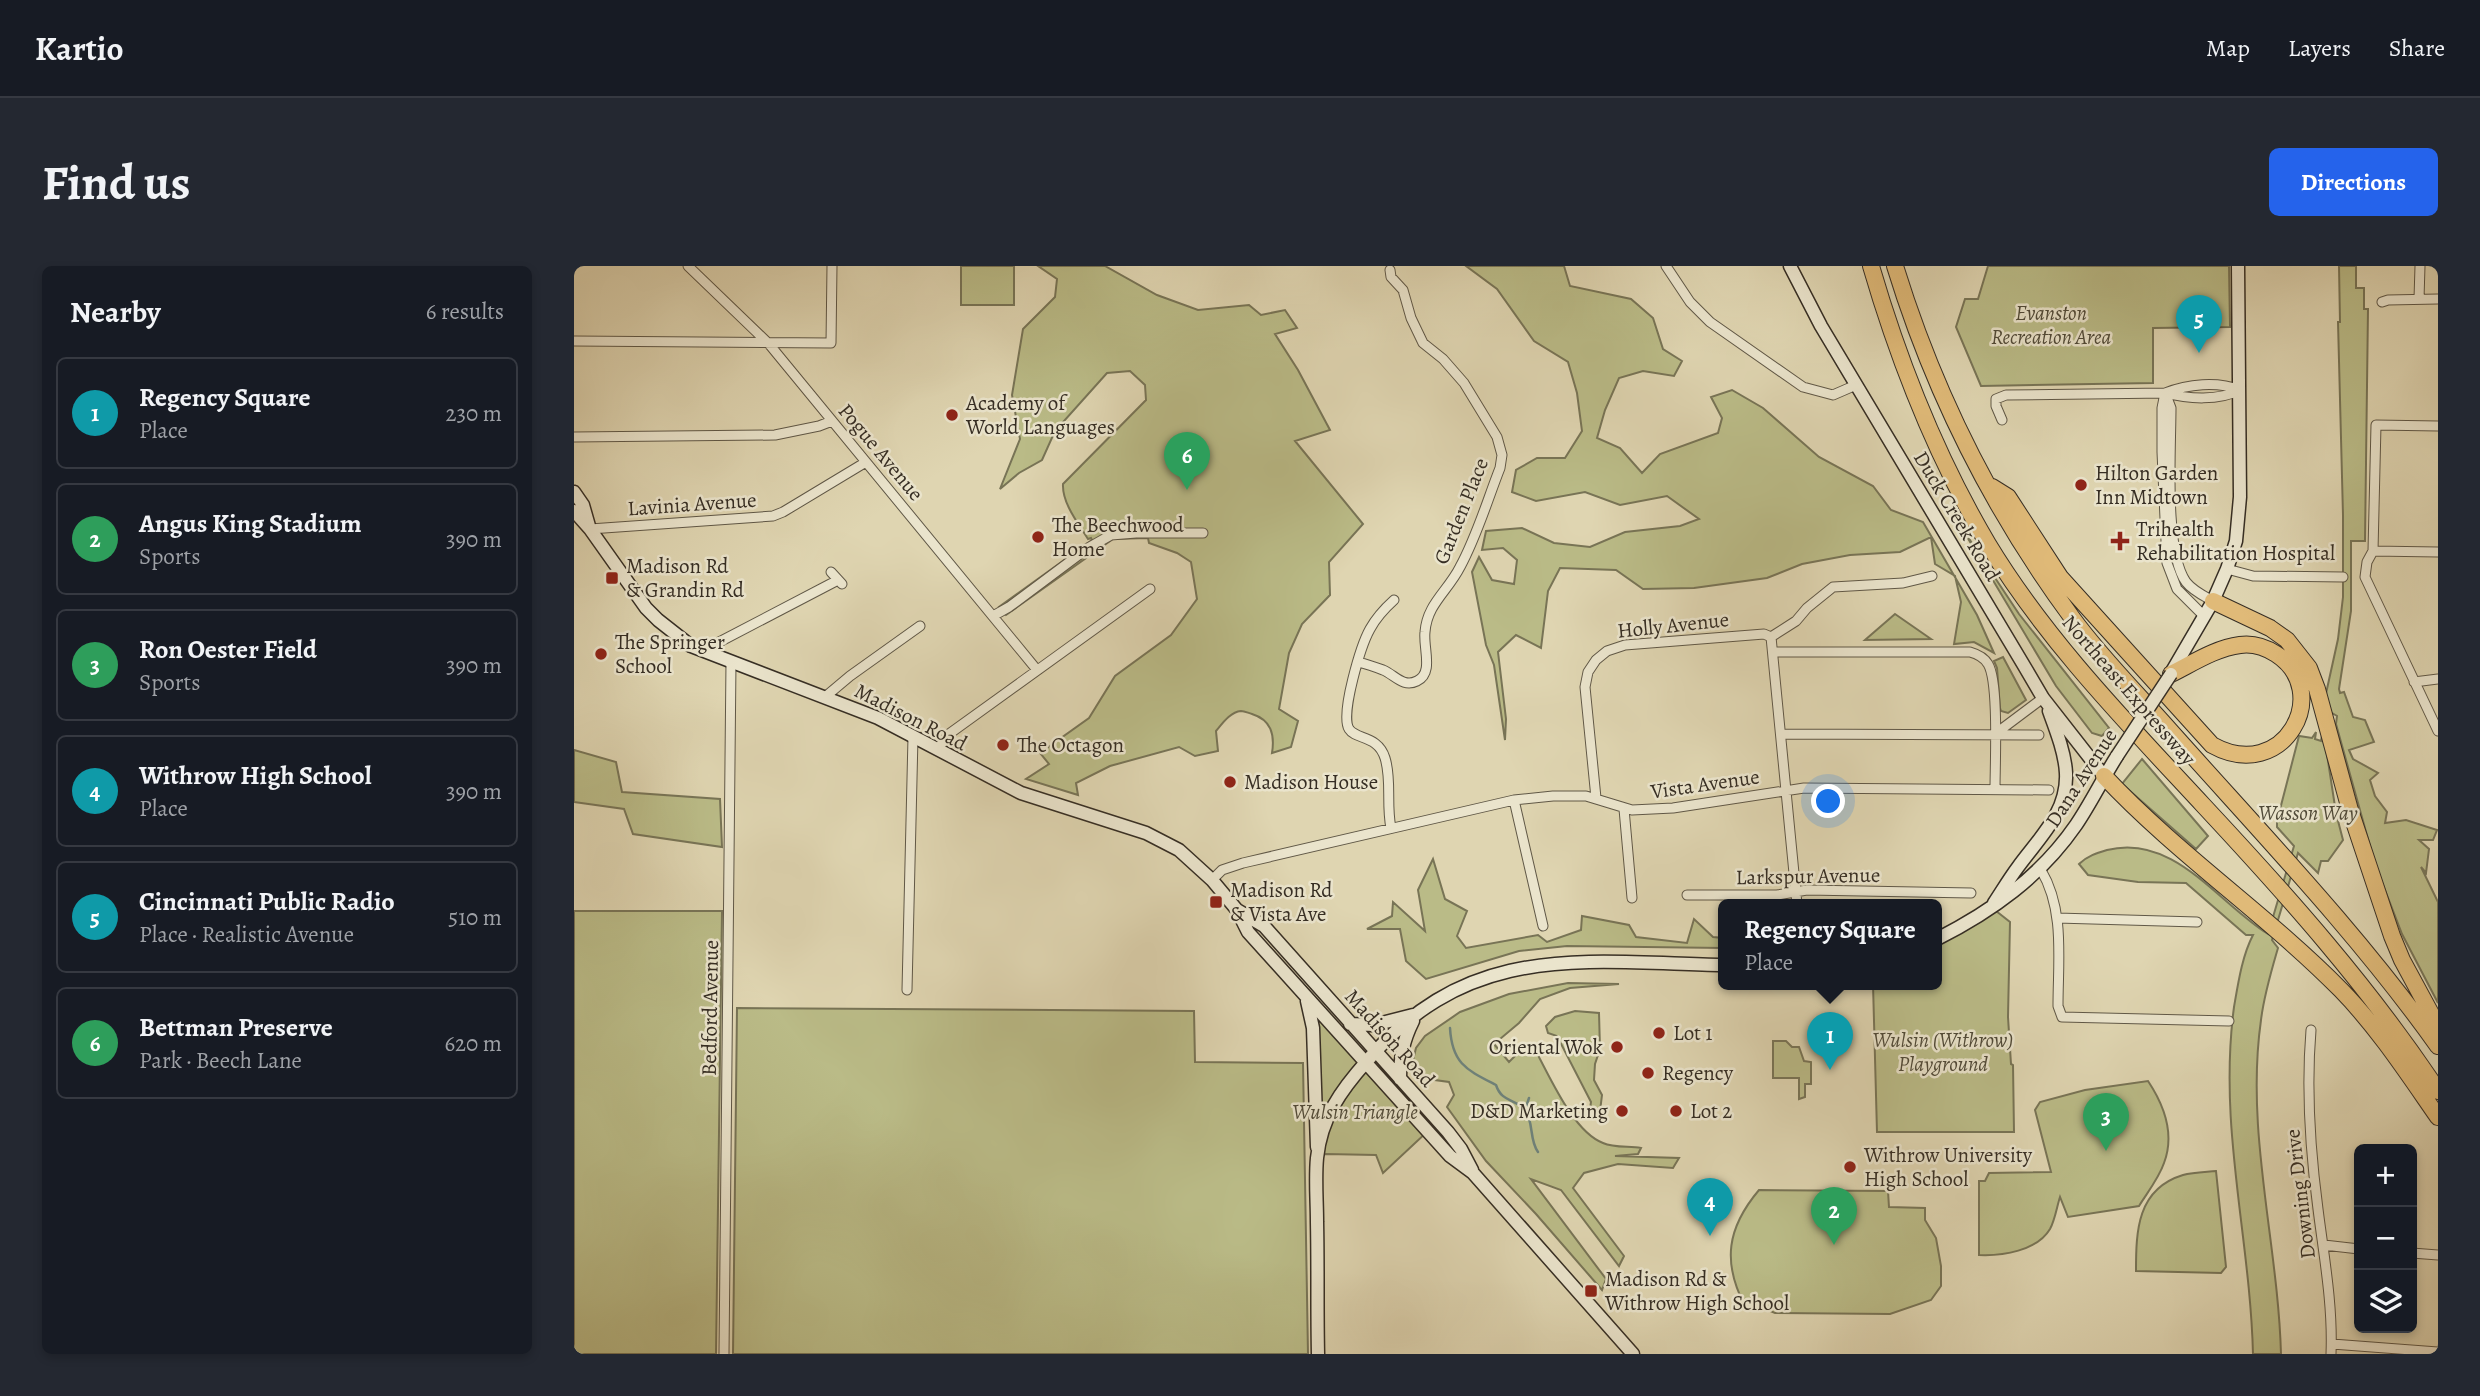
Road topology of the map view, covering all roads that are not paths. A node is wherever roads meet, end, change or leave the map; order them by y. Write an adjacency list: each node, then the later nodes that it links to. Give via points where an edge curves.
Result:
1 (688, 266): 14 (street, Pogue Avenue)
2 (832, 266): 14 (street, via 831,343)
3 (1666, 266): 15 (street, via 1710,322 1803,387 1833,395)
4 (1790, 266): 15 (street, Duck Creek Road)
5 (1871, 266): 90 (highway, Northeast Expressway, via 1887,322 1950,473 1988,544 2028,603 2080,670 2244,849 2359,984)
6 (1895, 266): 23 (highway, Northeast Expressway, via 1946,405)
7 (2238, 266): 16 (street, Dana Avenue)
8 (2420, 266): 10 (street)
9 (1390, 270): 44 (street, Garden Place, via 1423,343 1464,383 1497,437 1502,456 1460,568 1427,617 1427,669 1420,680 1409,684)
10 (2419, 299): 11 (street); 12 (street)
11 (2438, 299)
12 (2382, 302)
13 (574, 341): 14 (street)
14 (769, 344): 19 (street, Pogue Avenue)
15 (1856, 385): 50 (street, Duck Creek Road)
16 (2240, 390): 17 (street, via 2226,385 2191,386); 30 (street, Dana Avenue, via 2240,507)
17 (2165, 393): 18 (street, via 2006,395 1996,399); 36 (street, via 2171,408 2175,561 2193,589); 38 (street, via 2162,453 2167,563 2177,589)
18 (2001, 420)
19 (832, 421): 21 (street, via 775,435); 22 (street, Pogue Avenue)
20 (2438, 426): 28 (street, via 2376,425)
21 (574, 437)
22 (866, 462): 26 (street, Lavinia Avenue, via 774,516); 37 (street, Pogue Avenue)
23 (1988, 484): 46 (highway, via 2008,497 2060,577 2212,745 2236,755 2256,755 2276,747 2296,723 2301,704 2294,673 2283,659 2261,646 2224,649); 86 (highway, Northeast Expressway, via 2021,544 2075,621 2379,967)
24 (574, 492): 26 (street, Madison Road)
25 (574, 511): 26 (street, Madison Road)
26 (590, 529): 41 (street, Madison Road, via 646,608 674,634)
27 (1203, 533): 37 (street, via 1111,535)
28 (2373, 551): 29 (street); 48 (street, via 2365,577)
29 (2438, 552)
30 (2227, 569): 32 (street, via 2253,576); 36 (street, Dana Avenue)
31 (1931, 576): 40 (street, via 1903,583 1833,587)
32 (2343, 578)
33 (837, 579): 41 (street)
34 (1150, 589): 45 (street)
35 (1394, 600): 44 (street, via 1370,629)
36 (2213, 601): 38 (street, Dana Avenue); 86 (highway, via 2270,628 2287,640 2309,668 2388,924 2435,1021)
37 (993, 615): 45 (street, Pogue Avenue)
38 (2204, 616): 46 (street, Dana Avenue)
39 (920, 626): 49 (street)
40 (1771, 637): 42 (street); 61 (street, Holly Avenue, via 1677,639 1617,646 1601,655 1588,672 1585,687)
41 (702, 651): 43 (street, Madison Road)
42 (1773, 652): 52 (street); 53 (street, via 1970,652 1983,658 1992,674)
43 (731, 662): 49 (street, Madison Road); 100 (street, Bedford Avenue)
44 (1358, 662): 64 (street, via 1347,726 1384,755)
45 (1037, 670): 56 (street, via 949,734)
46 (2171, 674): 57 (street, Dana Avenue, bridge)
47 (2438, 680): 48 (street)
48 (2414, 682): 51 (street)
49 (825, 697): 55 (street, Madison Road)
50 (2043, 698): 53 (street); 57 (street, Duck Creek Road); 72 (street, via 2064,763 2065,792 2046,832)
51 (2438, 731)
52 (1781, 734): 53 (street); 59 (street)
53 (1995, 734): 54 (street); 58 (street)
54 (2039, 734)
55 (913, 737): 56 (street, Madison Road); 80 (street)
56 (937, 750): 66 (street, Madison Road, via 1021,793 1158,838)
57 (2104, 776): 65 (street, Dana Avenue, via 2078,822); 91 (highway, via 2133,807 2342,990)
58 (1995, 789): 59 (street, Vista Avenue); 60 (street, Vista Avenue)
59 (1787, 790): 63 (street, Vista Avenue, via 1673,808); 67 (street)
60 (2049, 790)
61 (1596, 798): 62 (street, Vista Avenue); 63 (street, Vista Avenue)
62 (1514, 800): 64 (street, Vista Avenue); 76 (street)
63 (1624, 809): 70 (street)
64 (1391, 828): 66 (street, Vista Avenue, via 1228,867)
65 (2040, 870): 72 (street, Dana Avenue); 74 (street, via 2054,898)
66 (1212, 880): 73 (street, Madison Road)
67 (1797, 892): 68 (street, Larkspur Avenue, via 1953,897); 69 (street, Larkspur Avenue); 71 (street)
68 (1971, 893)
69 (1687, 895)
70 (1632, 898)
71 (1797, 899)
72 (1991, 907): 77 (street, Dana Avenue)
73 (1237, 910): 79 (street, Madison Road, via 1248,932); 84 (street, Madison Road, via 1264,926)
74 (2057, 918): 75 (street); 83 (street, via 2062,1017)
75 (2197, 922)
76 (1542, 926)
77 (1942, 936)
78 (1718, 965): 82 (street, via 1563,962 1513,969 1470,982)
79 (1288, 977): 81 (street, Madison Road); 87 (street, via 1326,1007 1366,1050)
80 (906, 990)
81 (1306, 998): 88 (street, Madison Road); 92 (street, via 1313,1028)
82 (1416, 1014): 84 (street, via 1374,1025); 87 (street); 89 (street, via 1400,1056)
83 (2229, 1021)
84 (1350, 1024): 87 (street, Madison Road)
85 (2311, 1030): 94 (street, Downing Drive, via 2309,1115)
86 (2438, 1046)
87 (1375, 1051): 88 (street); 89 (street, Madison Road)
88 (1365, 1063): 92 (street, via 1335,1100); 93 (street, Madison Road, via 1450,1156)
89 (1400, 1079): 93 (street, Madison Road, via 1448,1132)
90 (2438, 1091)
91 (2438, 1117)
92 (1317, 1156): 101 (street)
93 (1473, 1173): 102 (street, Madison Road)
94 (2324, 1245): 95 (street); 98 (street, Downing Drive)
95 (2354, 1248)
96 (2417, 1253): 97 (street)
97 (2438, 1255)
98 (2332, 1349): 99 (street)
99 (2438, 1352)
100 (724, 1354)
101 (1318, 1354)
102 (1633, 1354)

